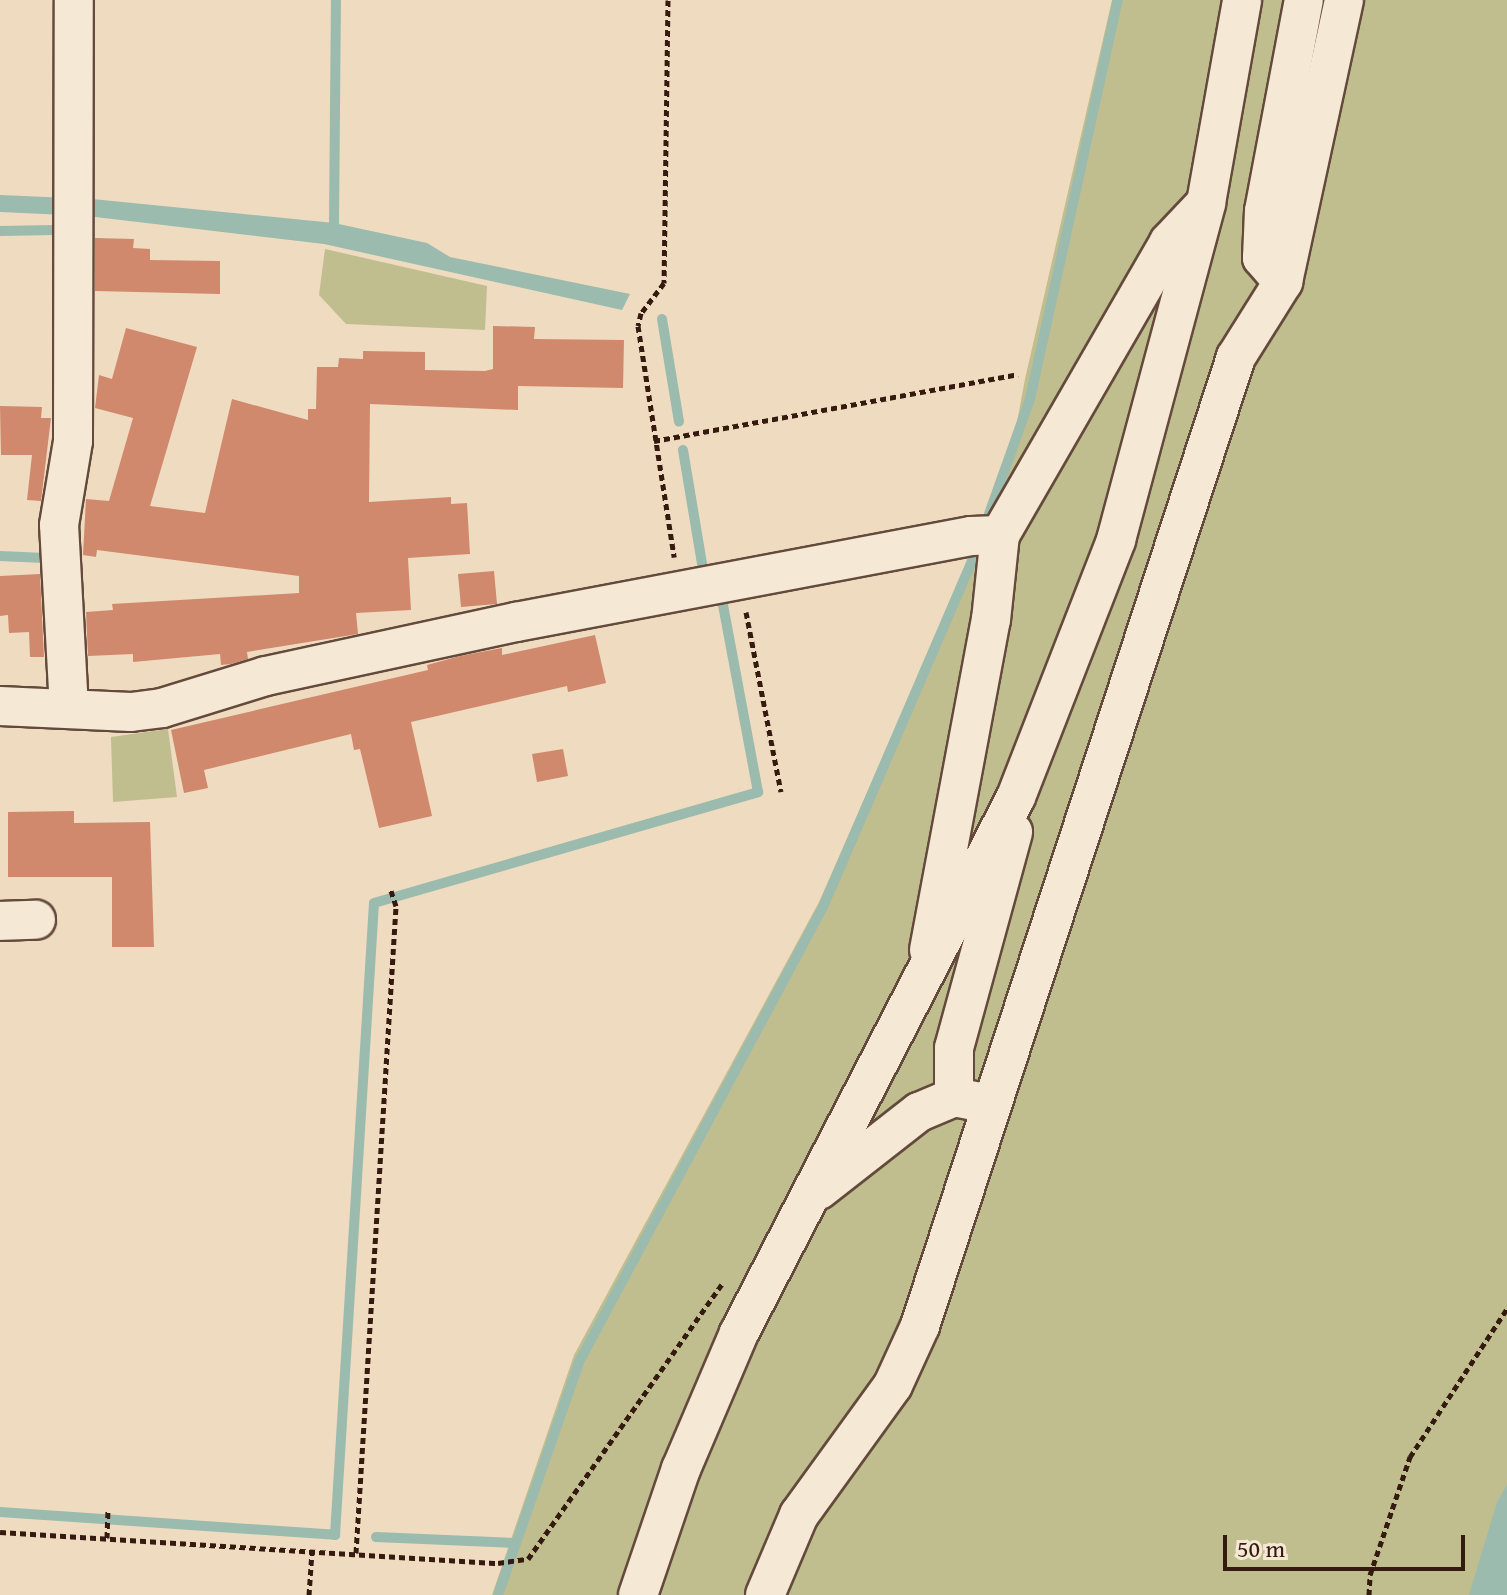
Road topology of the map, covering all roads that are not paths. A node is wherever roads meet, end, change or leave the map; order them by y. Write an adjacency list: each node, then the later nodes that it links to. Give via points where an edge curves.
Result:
1 (74, 0): 9 (street, via 73,441 59,525)
2 (1242, 0): 5 (street)
3 (1304, 0): 6 (street, via 1264,211 1262,258)
4 (1344, 0): 6 (street)
5 (1206, 203): 7 (street, via 1169,242); 10 (street, via 1116,540)
6 (1283, 282): 13 (street, via 1236,357)
7 (1000, 535): 9 (street, via 680,589 266,676 162,708); 11 (street, via 991,620 934,906)
8 (0, 706): 9 (street)
9 (69, 709)
10 (1016, 797): 11 (street); 12 (street, via 1011,854 954,1048)
11 (927, 972): 14 (street)
12 (954, 1097): 13 (street); 14 (street, via 919,1112)
13 (990, 1105): 16 (street, via 920,1326 893,1385 799,1515)
14 (808, 1200): 15 (street, via 739,1333 692,1441)
15 (638, 1595)
16 (765, 1595)

